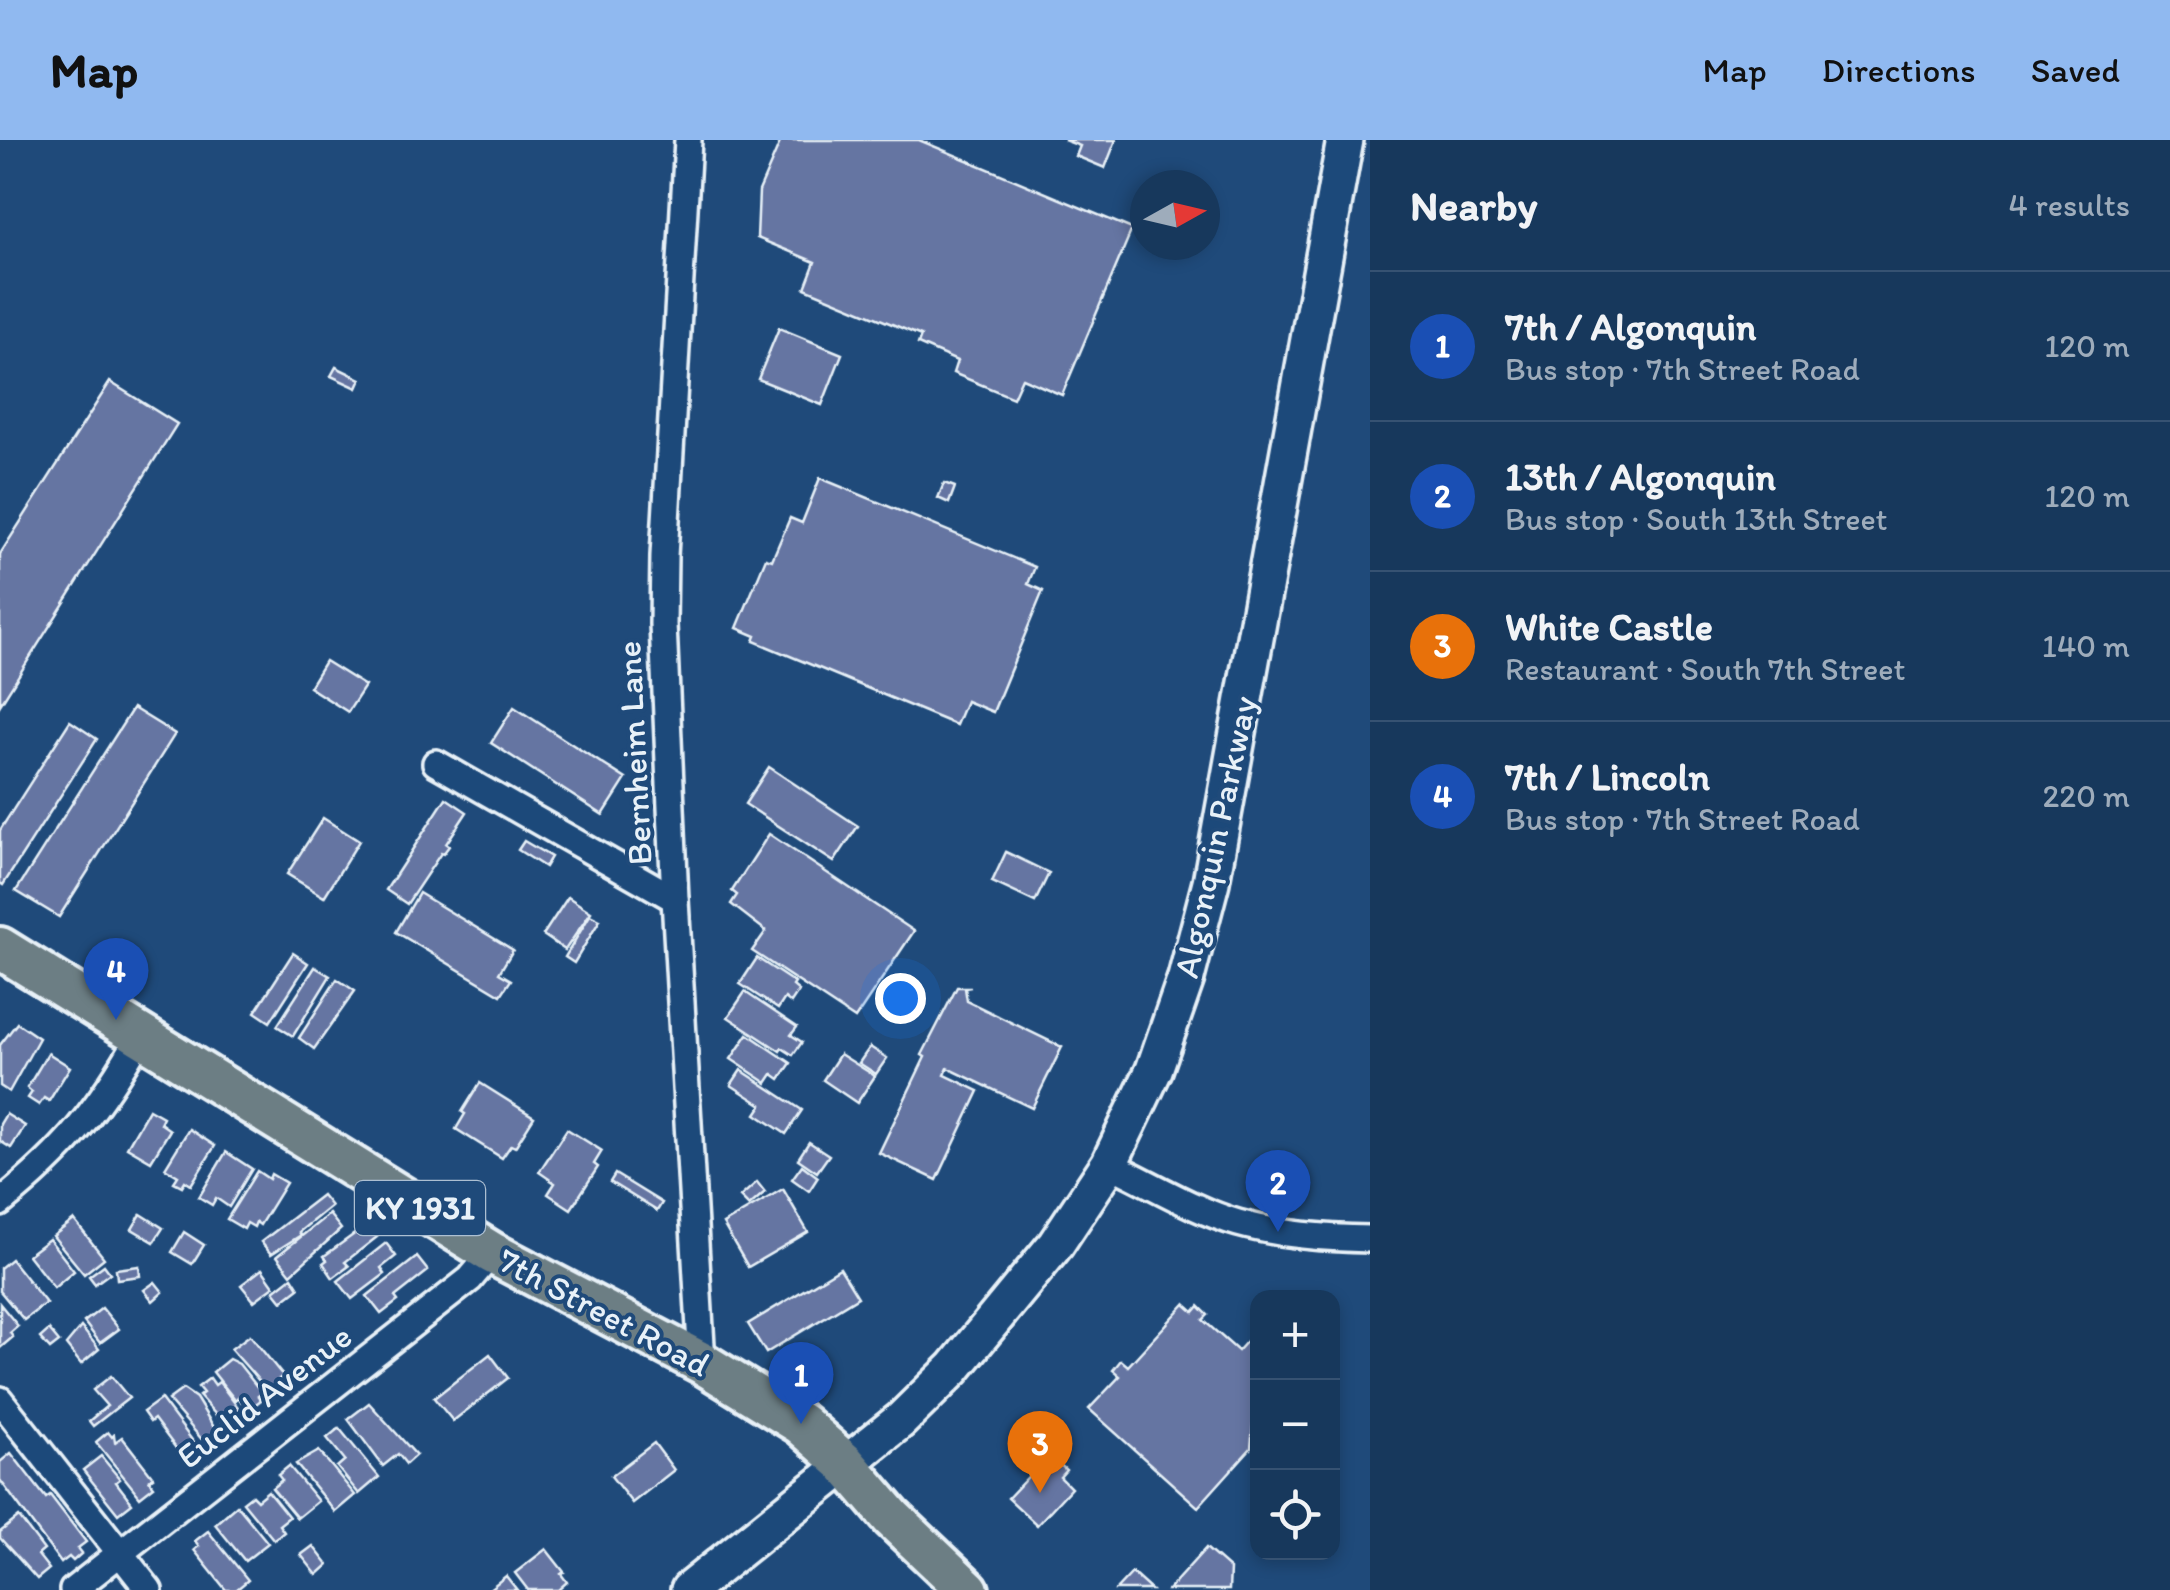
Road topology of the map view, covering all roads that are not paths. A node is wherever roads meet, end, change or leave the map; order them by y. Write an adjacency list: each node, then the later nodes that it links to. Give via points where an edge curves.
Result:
1 (688, 140): 4 (street, Bernheim Lane, via 664,556)
2 (1345, 140): 7 (main road, Algonquin Parkway, via 1211,882 1154,1070)
3 (436, 763): 4 (street)
4 (674, 899): 11 (street, Bernheim Lane)
5 (0, 948): 6 (main road, 7th Street Road / KY 1931)
6 (140, 1035): 8 (street, via 65,1147); 10 (main road, 7th Street Road / KY 1931)
7 (1110, 1164): 9 (street, via 1238,1222 1312,1237); 13 (main road, Algonquin Parkway, via 1056,1244 954,1368)
8 (0, 1203)
9 (1370, 1239)
10 (492, 1252): 11 (main road, 7th Street Road / KY 1931); 14 (street, Euclid Avenue, via 470,1279)
11 (702, 1363): 13 (main road, 7th Street Road / KY 1931, via 801,1424)
12 (0, 1400): 14 (street)
13 (845, 1463): 17 (main road, Algonquin Parkway); 18 (main road, 7th Street Road)
14 (120, 1553): 15 (street, Euclid Avenue); 16 (street)
15 (73, 1590)
16 (149, 1590)
17 (689, 1590)
18 (968, 1590)

